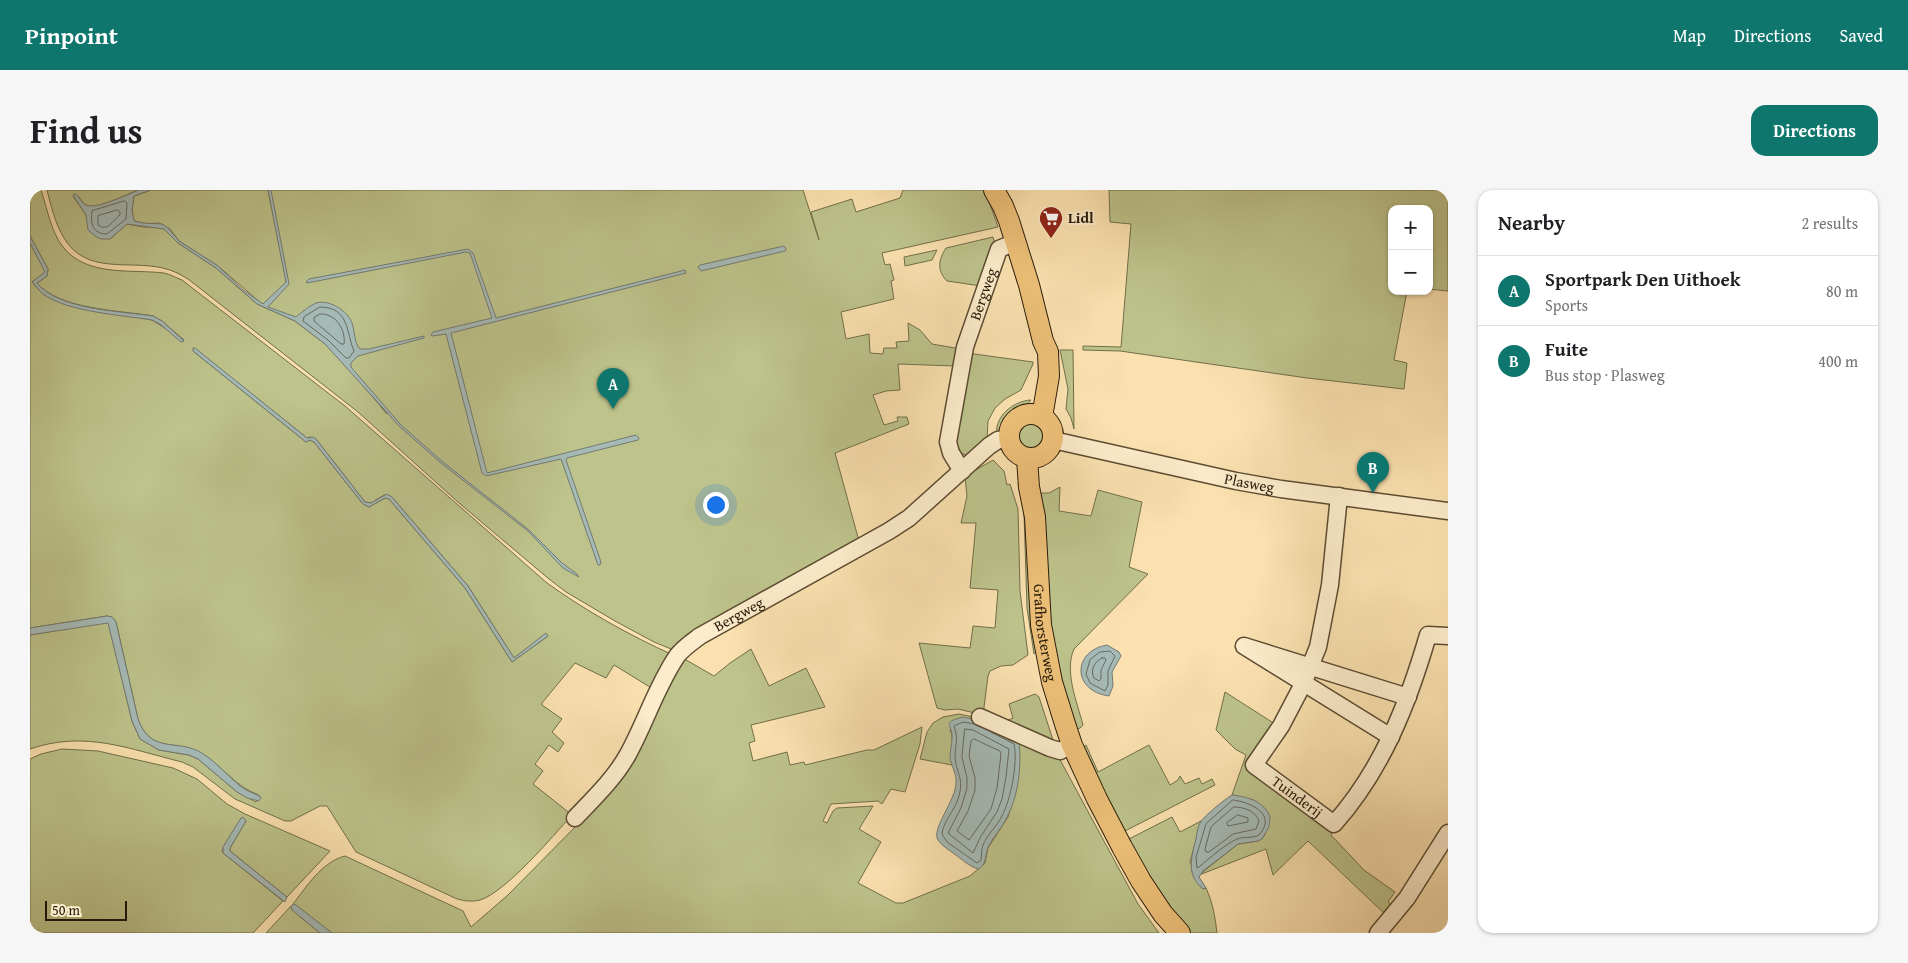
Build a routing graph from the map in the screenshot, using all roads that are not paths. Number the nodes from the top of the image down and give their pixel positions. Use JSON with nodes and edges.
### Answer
{"nodes":[{"id":1,"x":999,"y":195,"type":"edge"},
{"id":2,"x":1016,"y":242,"type":"junction"},
{"id":3,"x":1036,"y":416,"type":"junction"},
{"id":4,"x":1053,"y":440,"type":"junction"},
{"id":5,"x":1022,"y":450,"type":"junction"},
{"id":6,"x":962,"y":471,"type":"junction"},
{"id":7,"x":1339,"y":496,"type":"junction"},
{"id":8,"x":1448,"y":511,"type":"edge"},
{"id":9,"x":1448,"y":636,"type":"edge"},
{"id":10,"x":1310,"y":666,"type":"junction"},
{"id":11,"x":1303,"y":684,"type":"junction"},
{"id":12,"x":1408,"y":697,"type":"junction"},
{"id":13,"x":980,"y":717,"type":"dead end"},
{"id":14,"x":1391,"y":737,"type":"junction"},
{"id":15,"x":1072,"y":745,"type":"junction"},
{"id":16,"x":575,"y":818,"type":"dead end"},
{"id":17,"x":1448,"y":833,"type":"edge"},
{"id":18,"x":1180,"y":933,"type":"edge"},
{"id":19,"x":1378,"y":933,"type":"edge"}],
"edges":[{"from":1,"to":2,"type":"main road"},
{"from":2,"to":3,"type":"main road"},
{"from":2,"to":6,"type":"street","name":"Bergweg"},
{"from":3,"to":4,"type":"main road"},
{"from":3,"to":5,"type":"main road"},
{"from":4,"to":5,"type":"main road"},
{"from":4,"to":7,"type":"street","name":"Plasweg"},
{"from":5,"to":6,"type":"street","name":"Bergweg"},
{"from":5,"to":15,"type":"main road","name":"Grafhorsterweg"},
{"from":6,"to":16,"type":"street","name":"Bergweg"},
{"from":7,"to":8,"type":"street","name":"Plasweg"},
{"from":7,"to":10,"type":"street","name":"Tuinderij"},
{"from":9,"to":12,"type":"street","name":"Tuinderij"},
{"from":10,"to":11,"type":"street","name":"Tuinderij"},
{"from":10,"to":11,"type":"street"},
{"from":10,"to":12,"type":"street"},
{"from":11,"to":14,"type":"street"},
{"from":11,"to":14,"type":"street","name":"Tuinderij"},
{"from":12,"to":14,"type":"street","name":"Tuinderij"},
{"from":13,"to":15,"type":"street"},
{"from":15,"to":18,"type":"main road","name":"Grafhorsterweg"},
{"from":17,"to":19,"type":"street"}]}
